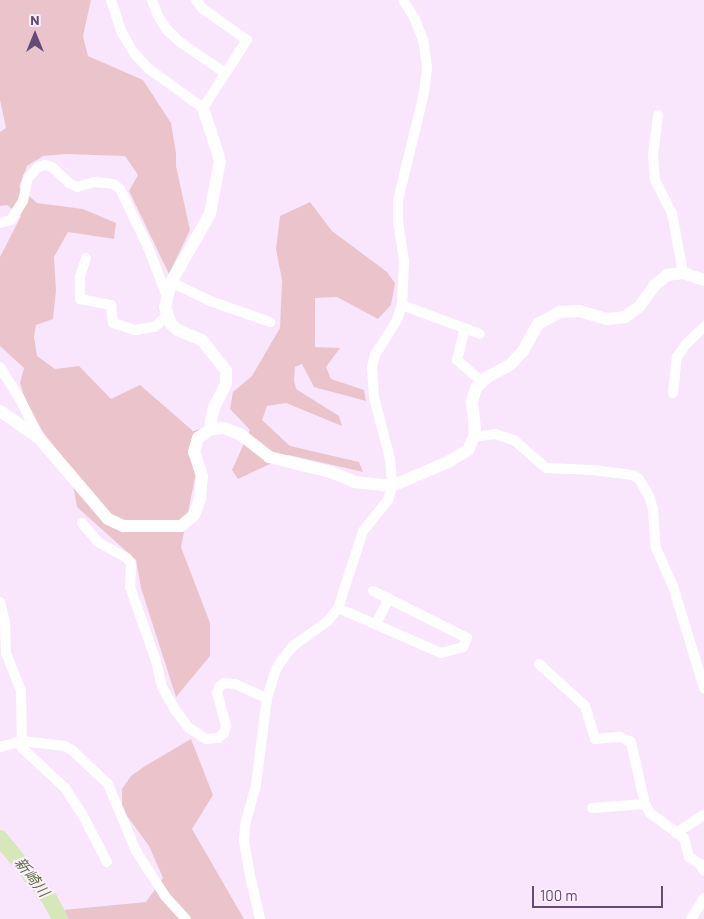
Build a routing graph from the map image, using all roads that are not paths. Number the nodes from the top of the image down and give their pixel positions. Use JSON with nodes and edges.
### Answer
{"nodes":[{"id":1,"x":111,"y":0,"type":"edge"},
{"id":2,"x":152,"y":0,"type":"edge"},
{"id":3,"x":196,"y":0,"type":"edge"},
{"id":4,"x":403,"y":0,"type":"edge"},
{"id":5,"x":224,"y":73,"type":"junction"},
{"id":6,"x":203,"y":108,"type":"junction"},
{"id":7,"x":658,"y":115,"type":"dead end"},
{"id":8,"x":0,"y":223,"type":"edge"},
{"id":9,"x":86,"y":258,"type":"dead end"},
{"id":10,"x":683,"y":273,"type":"junction"},
{"id":11,"x":704,"y":280,"type":"edge"},
{"id":12,"x":171,"y":282,"type":"junction"},
{"id":13,"x":167,"y":297,"type":"junction"},
{"id":14,"x":402,"y":306,"type":"junction"},
{"id":15,"x":166,"y":316,"type":"junction"},
{"id":16,"x":270,"y":322,"type":"dead end"},
{"id":17,"x":704,"y":327,"type":"edge"},
{"id":18,"x":465,"y":328,"type":"junction"},
{"id":19,"x":480,"y":334,"type":"dead end"},
{"id":20,"x":0,"y":367,"type":"edge"},
{"id":21,"x":481,"y":381,"type":"junction"},
{"id":22,"x":673,"y":393,"type":"dead end"},
{"id":23,"x":0,"y":411,"type":"edge"},
{"id":24,"x":211,"y":430,"type":"junction"},
{"id":25,"x":474,"y":437,"type":"junction"},
{"id":26,"x":39,"y":438,"type":"junction"},
{"id":27,"x":392,"y":486,"type":"junction"},
{"id":28,"x":82,"y":523,"type":"dead end"},
{"id":29,"x":373,"y":591,"type":"dead end"},
{"id":30,"x":389,"y":599,"type":"junction"},
{"id":31,"x":0,"y":602,"type":"edge"},
{"id":32,"x":338,"y":608,"type":"junction"},
{"id":33,"x":376,"y":624,"type":"junction"},
{"id":34,"x":539,"y":664,"type":"dead end"},
{"id":35,"x":704,"y":688,"type":"edge"},
{"id":36,"x":267,"y":698,"type":"junction"},
{"id":37,"x":22,"y":741,"type":"junction"},
{"id":38,"x":0,"y":747,"type":"edge"},
{"id":39,"x":645,"y":804,"type":"junction"},
{"id":40,"x":592,"y":808,"type":"dead end"},
{"id":41,"x":704,"y":816,"type":"edge"},
{"id":42,"x":676,"y":833,"type":"junction"},
{"id":43,"x":107,"y":862,"type":"dead end"},
{"id":44,"x":704,"y":871,"type":"edge"},
{"id":45,"x":704,"y":896,"type":"edge"},
{"id":46,"x":186,"y":919,"type":"edge"},
{"id":47,"x":260,"y":919,"type":"edge"},
{"id":48,"x":691,"y":919,"type":"edge"}],
"edges":[{"from":1,"to":6,"type":"street"},
{"from":2,"to":5,"type":"street"},
{"from":3,"to":5,"type":"street"},
{"from":4,"to":14,"type":"street"},
{"from":5,"to":6,"type":"street"},
{"from":6,"to":12,"type":"street"},
{"from":7,"to":10,"type":"street"},
{"from":8,"to":13,"type":"street"},
{"from":9,"to":15,"type":"street"},
{"from":10,"to":11,"type":"street"},
{"from":10,"to":21,"type":"street"},
{"from":12,"to":13,"type":"street"},
{"from":12,"to":16,"type":"street"},
{"from":13,"to":15,"type":"street"},
{"from":14,"to":18,"type":"street"},
{"from":14,"to":27,"type":"street"},
{"from":15,"to":24,"type":"street"},
{"from":17,"to":22,"type":"street"},
{"from":18,"to":19,"type":"street"},
{"from":18,"to":21,"type":"street"},
{"from":20,"to":26,"type":"street"},
{"from":21,"to":25,"type":"street"},
{"from":23,"to":26,"type":"street"},
{"from":24,"to":26,"type":"street"},
{"from":24,"to":27,"type":"street"},
{"from":25,"to":27,"type":"street"},
{"from":25,"to":35,"type":"street"},
{"from":27,"to":32,"type":"street"},
{"from":28,"to":36,"type":"street"},
{"from":29,"to":30,"type":"street"},
{"from":30,"to":33,"type":"street"},
{"from":30,"to":33,"type":"street"},
{"from":31,"to":37,"type":"street"},
{"from":32,"to":33,"type":"street"},
{"from":32,"to":36,"type":"street"},
{"from":34,"to":39,"type":"street"},
{"from":36,"to":47,"type":"street"},
{"from":37,"to":38,"type":"street"},
{"from":37,"to":43,"type":"street"},
{"from":37,"to":46,"type":"street"},
{"from":39,"to":40,"type":"street"},
{"from":39,"to":42,"type":"street"},
{"from":41,"to":42,"type":"street"},
{"from":42,"to":44,"type":"street"},
{"from":45,"to":48,"type":"street"}]}
